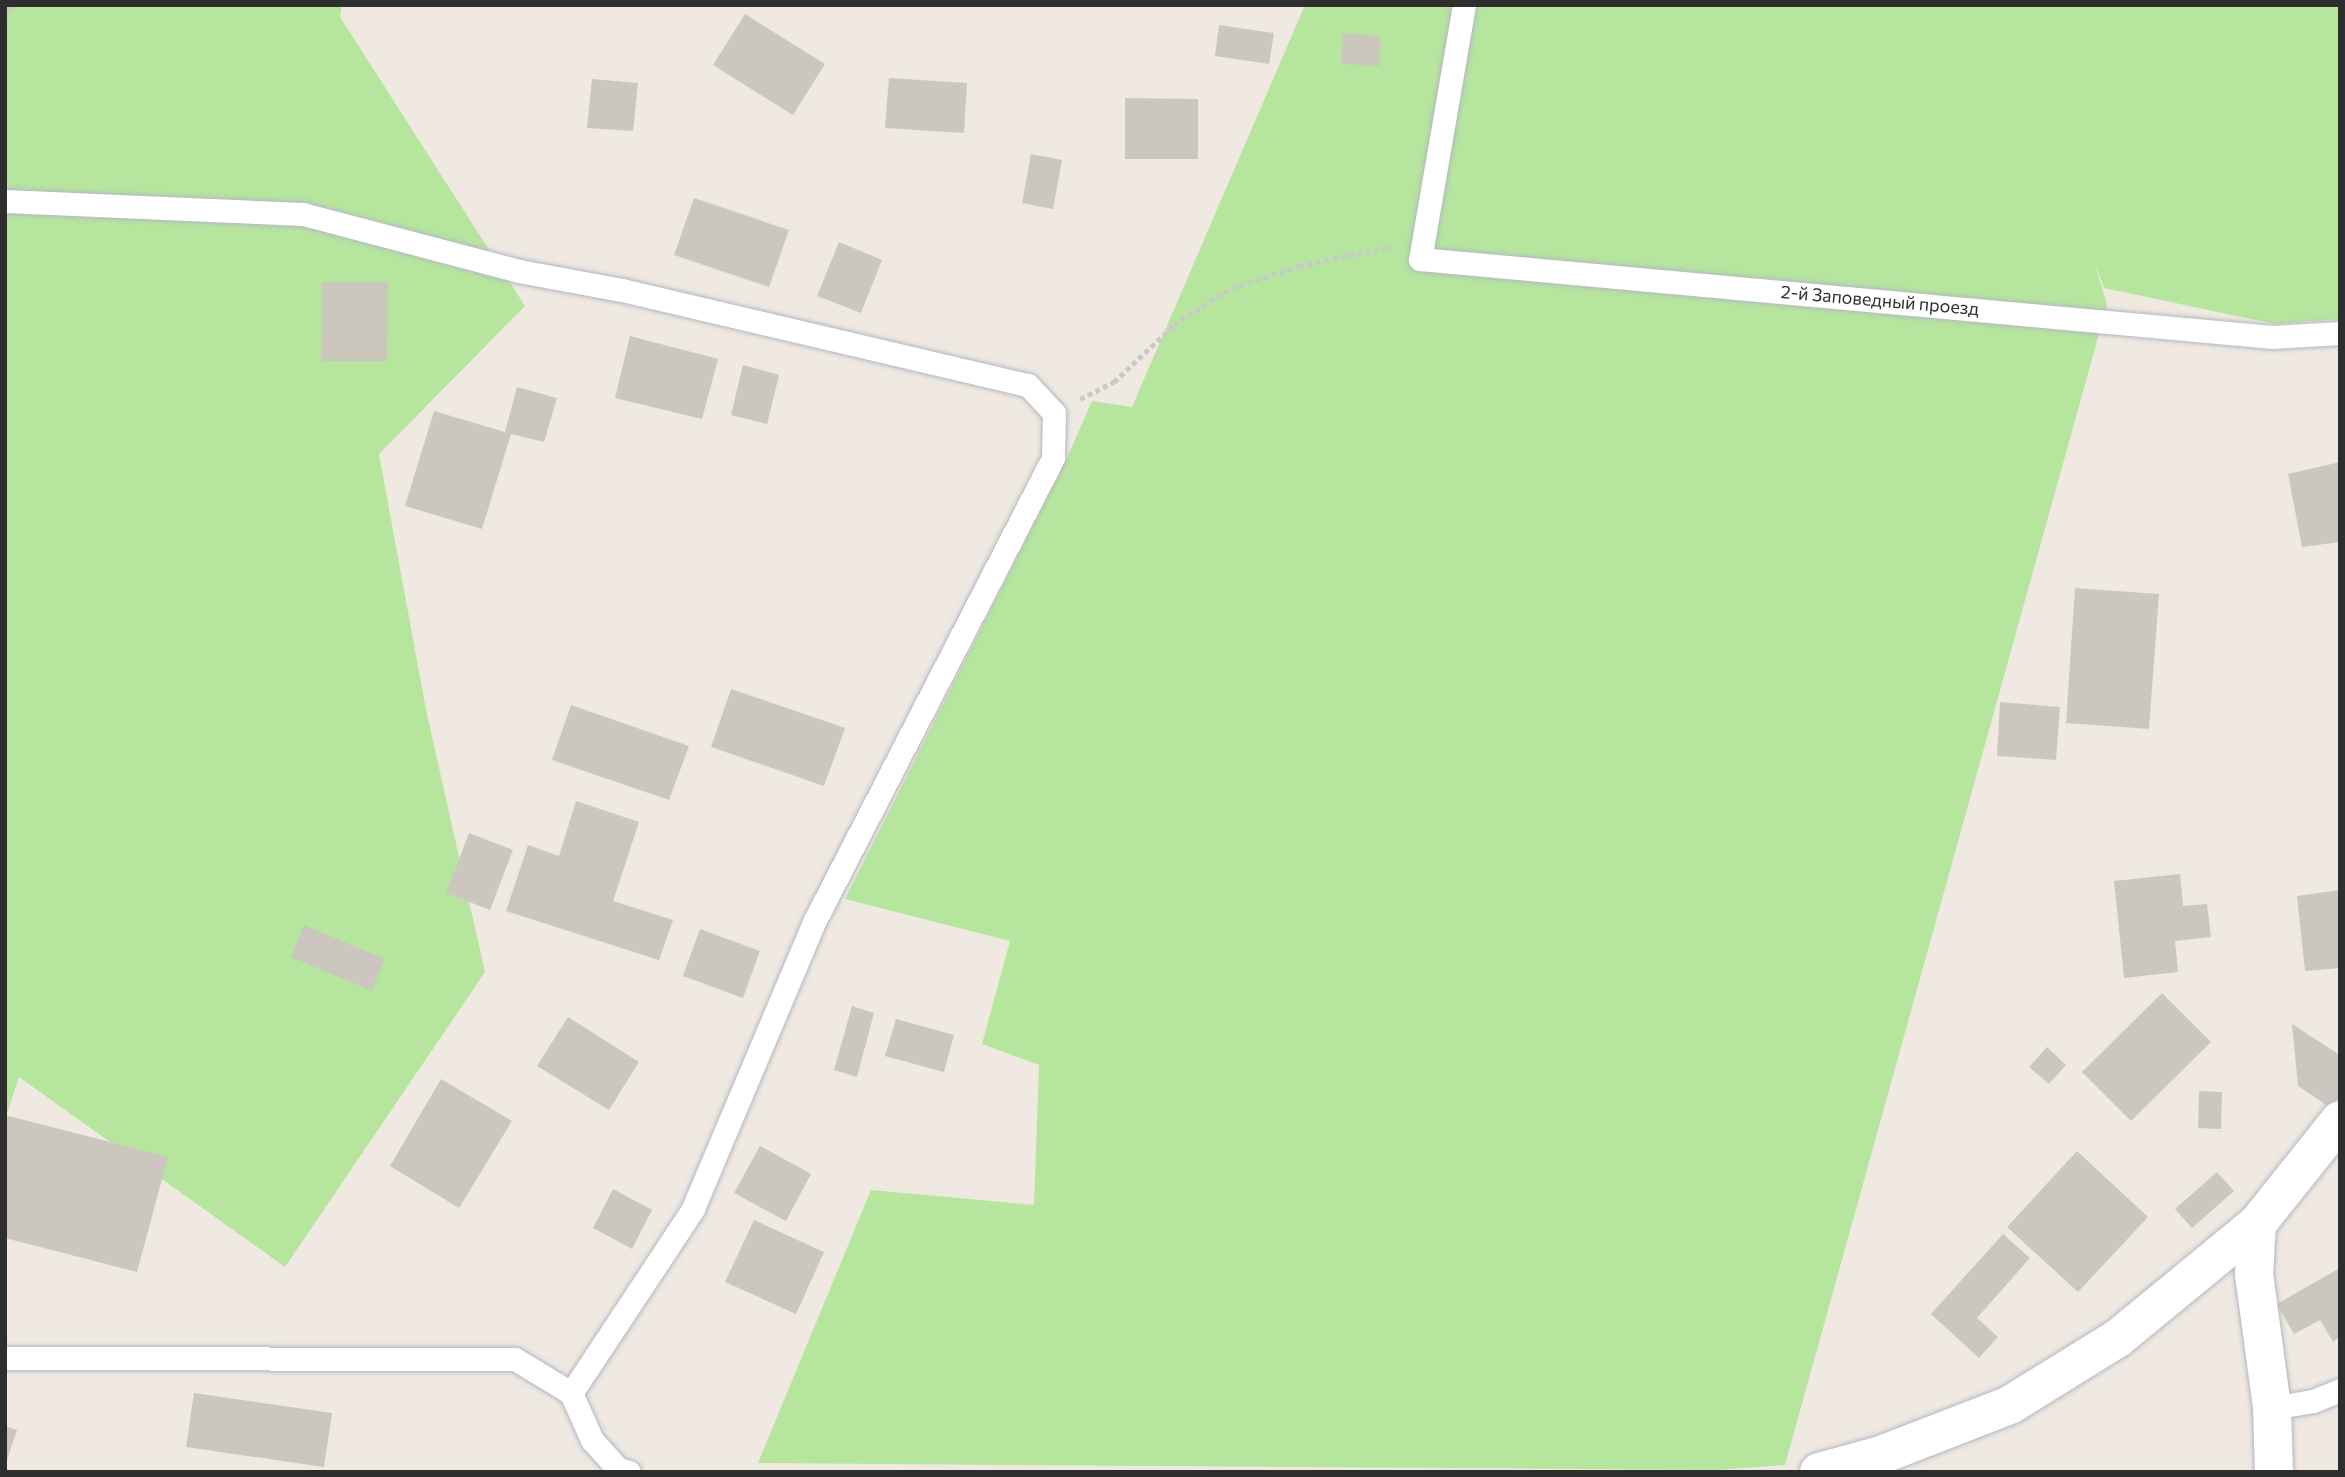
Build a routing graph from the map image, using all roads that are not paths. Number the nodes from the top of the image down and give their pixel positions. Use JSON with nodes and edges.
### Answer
{"nodes":[{"id":1,"x":1464,"y":5,"type":"edge"},
{"id":2,"x":5,"y":201,"type":"edge"},
{"id":3,"x":2340,"y":333,"type":"edge"},
{"id":4,"x":2340,"y":1120,"type":"edge"},
{"id":5,"x":2257,"y":1224,"type":"junction"},
{"id":6,"x":5,"y":1358,"type":"edge"},
{"id":7,"x":2340,"y":1390,"type":"edge"},
{"id":8,"x":571,"y":1393,"type":"junction"},
{"id":9,"x":2272,"y":1408,"type":"junction"},
{"id":10,"x":629,"y":1472,"type":"edge"},
{"id":11,"x":1819,"y":1472,"type":"edge"},
{"id":12,"x":2274,"y":1472,"type":"edge"}],
"edges":[{"from":1,"to":3,"type":"lane","name":"2-й Заповедный проезд"},
{"from":2,"to":8,"type":"lane"},
{"from":4,"to":5,"type":"street"},
{"from":5,"to":9,"type":"street"},
{"from":5,"to":11,"type":"street"},
{"from":6,"to":8,"type":"lane"},
{"from":7,"to":9,"type":"lane"},
{"from":8,"to":10,"type":"lane"},
{"from":9,"to":12,"type":"street"}]}
